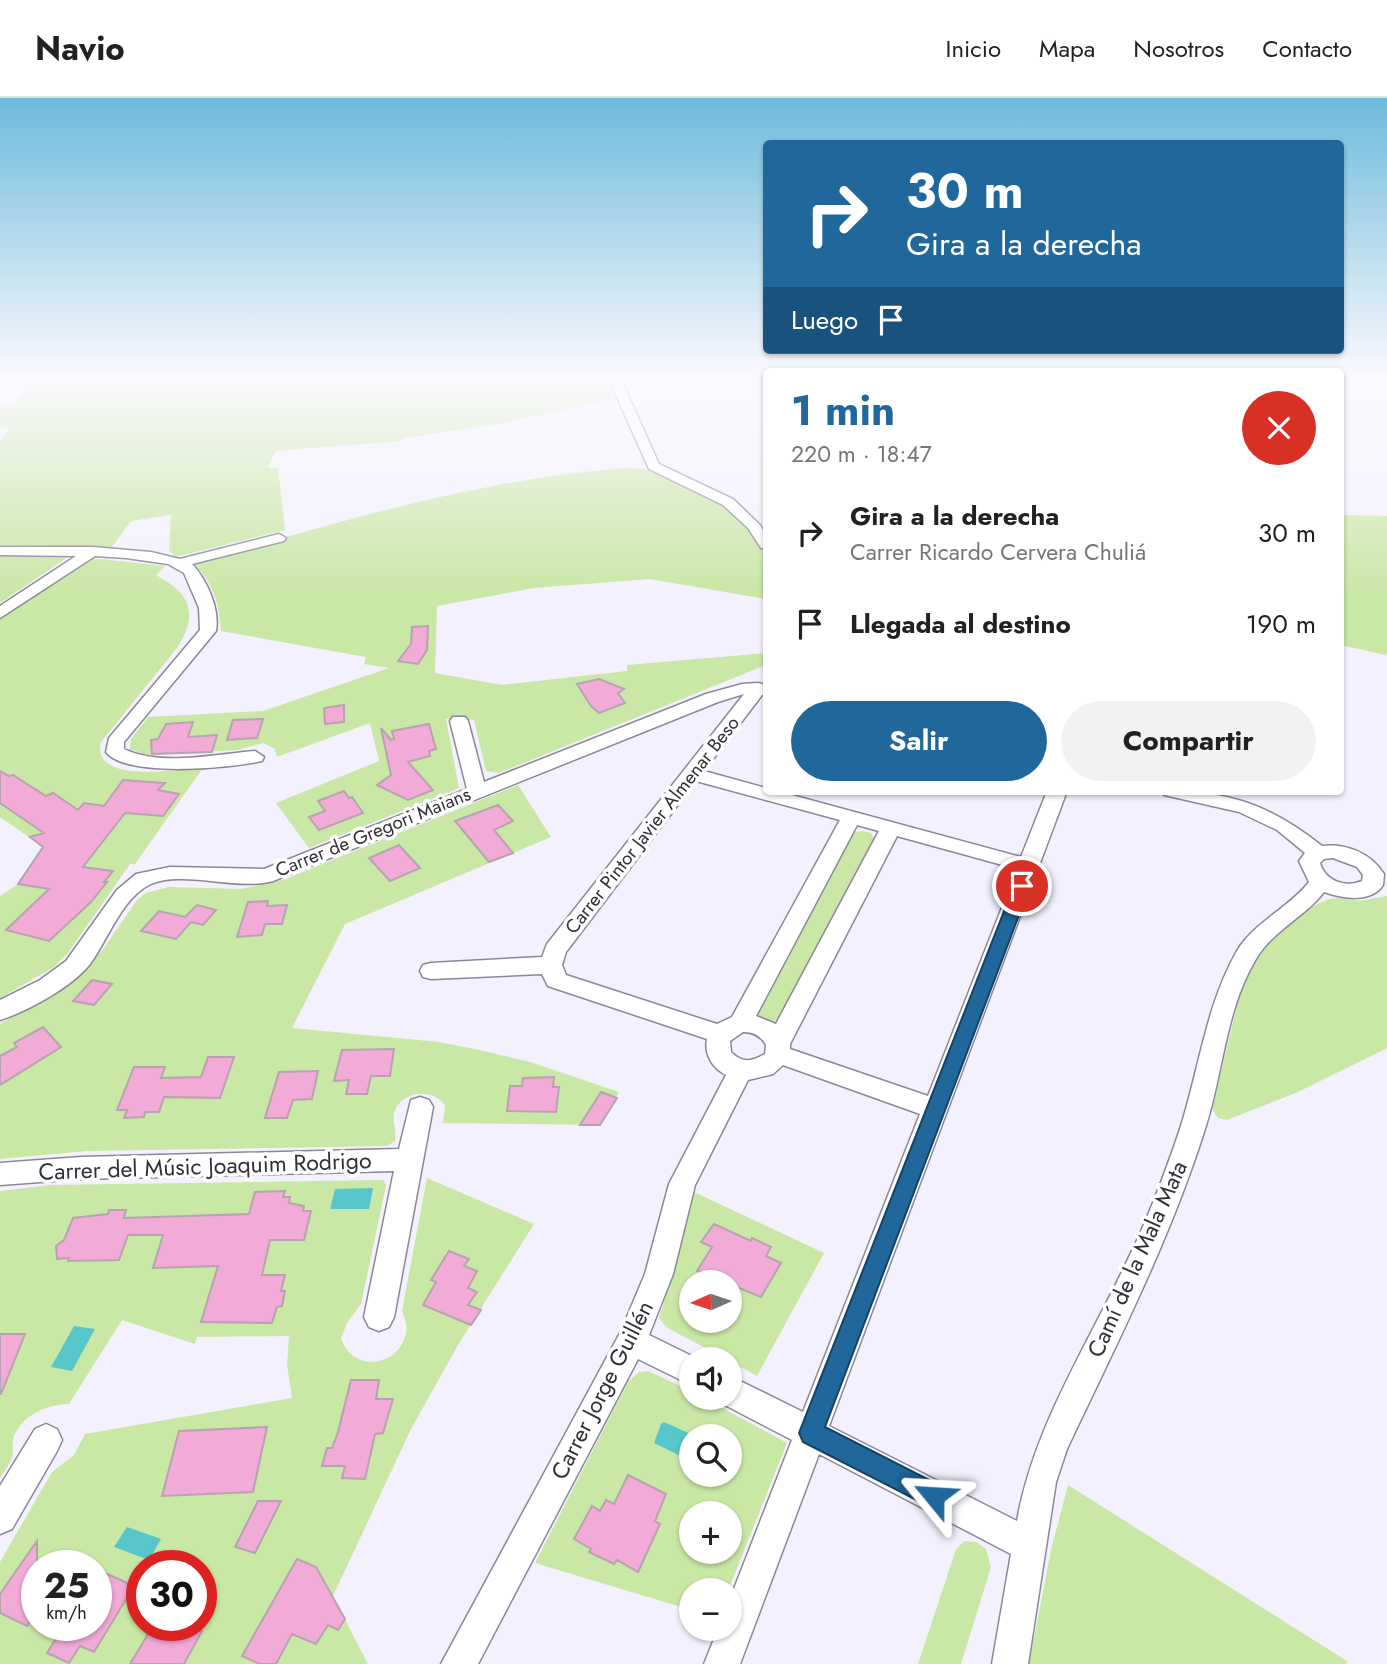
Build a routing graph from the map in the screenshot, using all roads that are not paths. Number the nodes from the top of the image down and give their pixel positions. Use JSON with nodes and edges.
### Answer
{"nodes":[{"id":1,"x":646,"y":448,"type":"edge"},
{"id":2,"x":279,"y":538,"type":"dead end"},
{"id":3,"x":763,"y":540,"type":"edge"},
{"id":4,"x":0,"y":551,"type":"edge"},
{"id":5,"x":93,"y":551,"type":"junction"},
{"id":6,"x":180,"y":564,"type":"junction"},
{"id":7,"x":0,"y":613,"type":"edge"},
{"id":8,"x":755,"y":689,"type":"edge"},
{"id":9,"x":460,"y":722,"type":"dead end"},
{"id":10,"x":255,"y":757,"type":"dead end"},
{"id":11,"x":693,"y":774,"type":"junction"},
{"id":12,"x":477,"y":791,"type":"junction"},
{"id":13,"x":763,"y":792,"type":"edge"},
{"id":14,"x":772,"y":795,"type":"edge"},
{"id":15,"x":1056,"y":795,"type":"edge"},
{"id":16,"x":1190,"y":795,"type":"edge"},
{"id":17,"x":852,"y":816,"type":"junction"},
{"id":18,"x":891,"y":828,"type":"junction"},
{"id":19,"x":1318,"y":853,"type":"junction"},
{"id":20,"x":1029,"y":866,"type":"junction"},
{"id":21,"x":1320,"y":882,"type":"junction"},
{"id":22,"x":1381,"y":883,"type":"edge"},
{"id":23,"x":551,"y":965,"type":"junction"},
{"id":24,"x":431,"y":971,"type":"dead end"},
{"id":25,"x":0,"y":1011,"type":"edge"},
{"id":26,"x":731,"y":1029,"type":"junction"},
{"id":27,"x":778,"y":1048,"type":"junction"},
{"id":28,"x":741,"y":1070,"type":"junction"},
{"id":29,"x":420,"y":1107,"type":"dead end"},
{"id":30,"x":936,"y":1110,"type":"junction"},
{"id":31,"x":411,"y":1160,"type":"junction"},
{"id":32,"x":0,"y":1174,"type":"edge"},
{"id":33,"x":379,"y":1317,"type":"dead end"},
{"id":34,"x":632,"y":1341,"type":"junction"},
{"id":35,"x":679,"y":1365,"type":"edge"},
{"id":36,"x":742,"y":1397,"type":"edge"},
{"id":37,"x":811,"y":1433,"type":"junction"},
{"id":38,"x":46,"y":1440,"type":"dead end"},
{"id":39,"x":0,"y":1517,"type":"edge"},
{"id":40,"x":1028,"y":1545,"type":"junction"},
{"id":41,"x":459,"y":1664,"type":"edge"},
{"id":42,"x":722,"y":1664,"type":"edge"},
{"id":43,"x":1010,"y":1664,"type":"edge"}],
"edges":[{"from":1,"to":3,"type":"street"},
{"from":2,"to":6,"type":"street"},
{"from":4,"to":5,"type":"street"},
{"from":5,"to":6,"type":"street"},
{"from":5,"to":7,"type":"street"},
{"from":6,"to":10,"type":"street"},
{"from":8,"to":11,"type":"street","name":"Carrer Pintor Javier Almenar Beso"},
{"from":8,"to":12,"type":"street","name":"Carrer de Gregori Maians"},
{"from":9,"to":12,"type":"street"},
{"from":11,"to":13,"type":"street"},
{"from":11,"to":23,"type":"street","name":"Carrer Pintor Javier Almenar Beso"},
{"from":12,"to":25,"type":"street","name":"Carrer de Gregori Maians"},
{"from":14,"to":17,"type":"street"},
{"from":15,"to":20,"type":"street"},
{"from":16,"to":19,"type":"street"},
{"from":17,"to":18,"type":"street"},
{"from":17,"to":26,"type":"street"},
{"from":18,"to":20,"type":"street"},
{"from":18,"to":27,"type":"street"},
{"from":19,"to":21,"type":"street"},
{"from":19,"to":22,"type":"street"},
{"from":20,"to":30,"type":"street"},
{"from":21,"to":22,"type":"street"},
{"from":21,"to":40,"type":"street","name":"Camí de la Mala Mata"},
{"from":23,"to":24,"type":"street"},
{"from":23,"to":26,"type":"street"},
{"from":26,"to":27,"type":"street"},
{"from":26,"to":28,"type":"street"},
{"from":27,"to":28,"type":"street"},
{"from":27,"to":30,"type":"street"},
{"from":28,"to":34,"type":"street","name":"Carrer Jorge Guillén"},
{"from":29,"to":31,"type":"street"},
{"from":30,"to":37,"type":"street"},
{"from":31,"to":32,"type":"street","name":"Carrer del Músic Joaquim Rodrigo"},
{"from":31,"to":33,"type":"street"},
{"from":34,"to":35,"type":"street"},
{"from":34,"to":41,"type":"street","name":"Carrer Jorge Guillén"},
{"from":36,"to":37,"type":"street"},
{"from":37,"to":40,"type":"street"},
{"from":37,"to":42,"type":"street"},
{"from":38,"to":39,"type":"street"},
{"from":40,"to":43,"type":"street","name":"Camí de la Mala Mata"}]}
